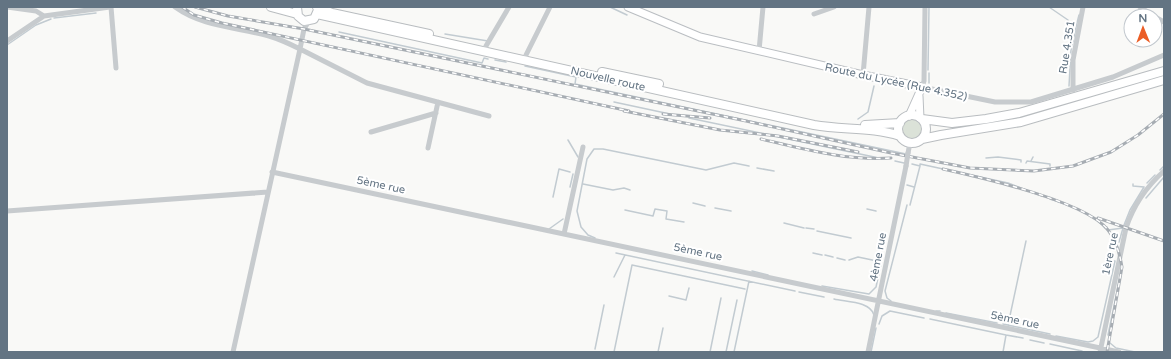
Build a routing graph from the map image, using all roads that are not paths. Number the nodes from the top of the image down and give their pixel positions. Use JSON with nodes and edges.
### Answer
{"nodes":[{"id":1,"x":7,"y":7,"type":"edge"},
{"id":2,"x":110,"y":7,"type":"edge"},
{"id":3,"x":175,"y":7,"type":"edge"},
{"id":4,"x":271,"y":7,"type":"edge"},
{"id":5,"x":509,"y":7,"type":"edge"},
{"id":6,"x":550,"y":7,"type":"edge"},
{"id":7,"x":629,"y":7,"type":"edge"},
{"id":8,"x":763,"y":7,"type":"edge"},
{"id":9,"x":834,"y":7,"type":"edge"},
{"id":10,"x":869,"y":7,"type":"edge"},
{"id":11,"x":925,"y":7,"type":"edge"},
{"id":12,"x":1083,"y":7,"type":"edge"},
{"id":13,"x":317,"y":9,"type":"edge"},
{"id":14,"x":298,"y":13,"type":"edge"},
{"id":15,"x":814,"y":14,"type":"dead end"},
{"id":16,"x":44,"y":16,"type":"junction"},
{"id":17,"x":309,"y":21,"type":"junction"},
{"id":18,"x":304,"y":29,"type":"junction"},
{"id":19,"x":7,"y":41,"type":"edge"},
{"id":20,"x":486,"y":46,"type":"junction"},
{"id":21,"x":300,"y":49,"type":"junction"},
{"id":22,"x":759,"y":52,"type":"junction"},
{"id":23,"x":526,"y":55,"type":"junction"},
{"id":24,"x":1164,"y":55,"type":"edge"},
{"id":25,"x":544,"y":62,"type":"junction"},
{"id":26,"x":116,"y":68,"type":"dead end"},
{"id":27,"x":1164,"y":71,"type":"edge"},
{"id":28,"x":863,"y":75,"type":"junction"},
{"id":29,"x":1164,"y":80,"type":"edge"},
{"id":30,"x":922,"y":87,"type":"junction"},
{"id":31,"x":1073,"y":90,"type":"junction"},
{"id":32,"x":919,"y":96,"type":"junction"},
{"id":33,"x":438,"y":102,"type":"junction"},
{"id":34,"x":436,"y":113,"type":"junction"},
{"id":35,"x":489,"y":116,"type":"dead end"},
{"id":36,"x":908,"y":116,"type":"junction"},
{"id":37,"x":921,"y":118,"type":"junction"},
{"id":38,"x":900,"y":123,"type":"junction"},
{"id":39,"x":371,"y":132,"type":"dead end"},
{"id":40,"x":900,"y":136,"type":"junction"},
{"id":41,"x":922,"y":139,"type":"junction"},
{"id":42,"x":910,"y":143,"type":"junction"},
{"id":43,"x":583,"y":147,"type":"dead end"},
{"id":44,"x":428,"y":148,"type":"dead end"},
{"id":45,"x":1164,"y":170,"type":"edge"},
{"id":46,"x":272,"y":172,"type":"junction"},
{"id":47,"x":268,"y":192,"type":"junction"},
{"id":48,"x":7,"y":211,"type":"edge"},
{"id":49,"x":564,"y":234,"type":"junction"},
{"id":50,"x":879,"y":301,"type":"junction"},
{"id":51,"x":1100,"y":350,"type":"edge"},
{"id":52,"x":233,"y":352,"type":"edge"},
{"id":53,"x":868,"y":352,"type":"edge"},
{"id":54,"x":1119,"y":352,"type":"edge"}],
"edges":[{"from":1,"to":16,"type":"street"},
{"from":2,"to":16,"type":"street"},
{"from":2,"to":26,"type":"street"},
{"from":3,"to":21,"type":"street"},
{"from":4,"to":14,"type":"highway"},
{"from":5,"to":20,"type":"street"},
{"from":6,"to":23,"type":"street"},
{"from":7,"to":22,"type":"main road","name":"Route du Lycée (Rue 4.352)"},
{"from":8,"to":22,"type":"street"},
{"from":9,"to":15,"type":"street"},
{"from":10,"to":28,"type":"street"},
{"from":11,"to":30,"type":"street"},
{"from":12,"to":31,"type":"street","name":"Rue 4.351"},
{"from":13,"to":17,"type":"highway"},
{"from":13,"to":20,"type":"highway","name":"Nouvelle route"},
{"from":13,"to":25,"type":"highway","name":"Nouvelle route"},
{"from":14,"to":17,"type":"highway"},
{"from":14,"to":18,"type":"street"},
{"from":16,"to":19,"type":"street"},
{"from":17,"to":18,"type":"street"},
{"from":18,"to":21,"type":"street"},
{"from":20,"to":23,"type":"highway","name":"Nouvelle route"},
{"from":21,"to":33,"type":"street"},
{"from":21,"to":46,"type":"street"},
{"from":22,"to":28,"type":"main road","name":"Route du Lycée (Rue 4.352)"},
{"from":23,"to":25,"type":"highway","name":"Nouvelle route"},
{"from":24,"to":31,"type":"street","name":"Route du Lycée (Rue 4.352)"},
{"from":25,"to":38,"type":"highway","name":"Nouvelle route"},
{"from":25,"to":40,"type":"highway","name":"Nouvelle route"},
{"from":27,"to":37,"type":"highway"},
{"from":28,"to":30,"type":"main road","name":"Route du Lycée (Rue 4.352)"},
{"from":29,"to":41,"type":"highway"},
{"from":30,"to":31,"type":"street","name":"Route du Lycée (Rue 4.352)"},
{"from":30,"to":32,"type":"main road"},
{"from":32,"to":36,"type":"main road"},
{"from":32,"to":37,"type":"main road"},
{"from":33,"to":34,"type":"street"},
{"from":33,"to":35,"type":"street"},
{"from":34,"to":39,"type":"street"},
{"from":34,"to":44,"type":"street"},
{"from":36,"to":37,"type":"highway"},
{"from":36,"to":38,"type":"highway"},
{"from":37,"to":41,"type":"highway"},
{"from":38,"to":40,"type":"highway"},
{"from":40,"to":42,"type":"highway"},
{"from":41,"to":42,"type":"highway"},
{"from":42,"to":50,"type":"street","name":"4ème rue","bridge":true},
{"from":43,"to":49,"type":"street"},
{"from":45,"to":51,"type":"street","name":"1ère rue"},
{"from":46,"to":47,"type":"street"},
{"from":46,"to":49,"type":"street","name":"5ème rue"},
{"from":47,"to":48,"type":"street"},
{"from":47,"to":52,"type":"street"},
{"from":49,"to":50,"type":"street","name":"5ème rue"},
{"from":50,"to":51,"type":"street","name":"5ème rue"},
{"from":50,"to":53,"type":"street","name":"4ème rue"},
{"from":51,"to":54,"type":"street","name":"5ème rue"}]}
